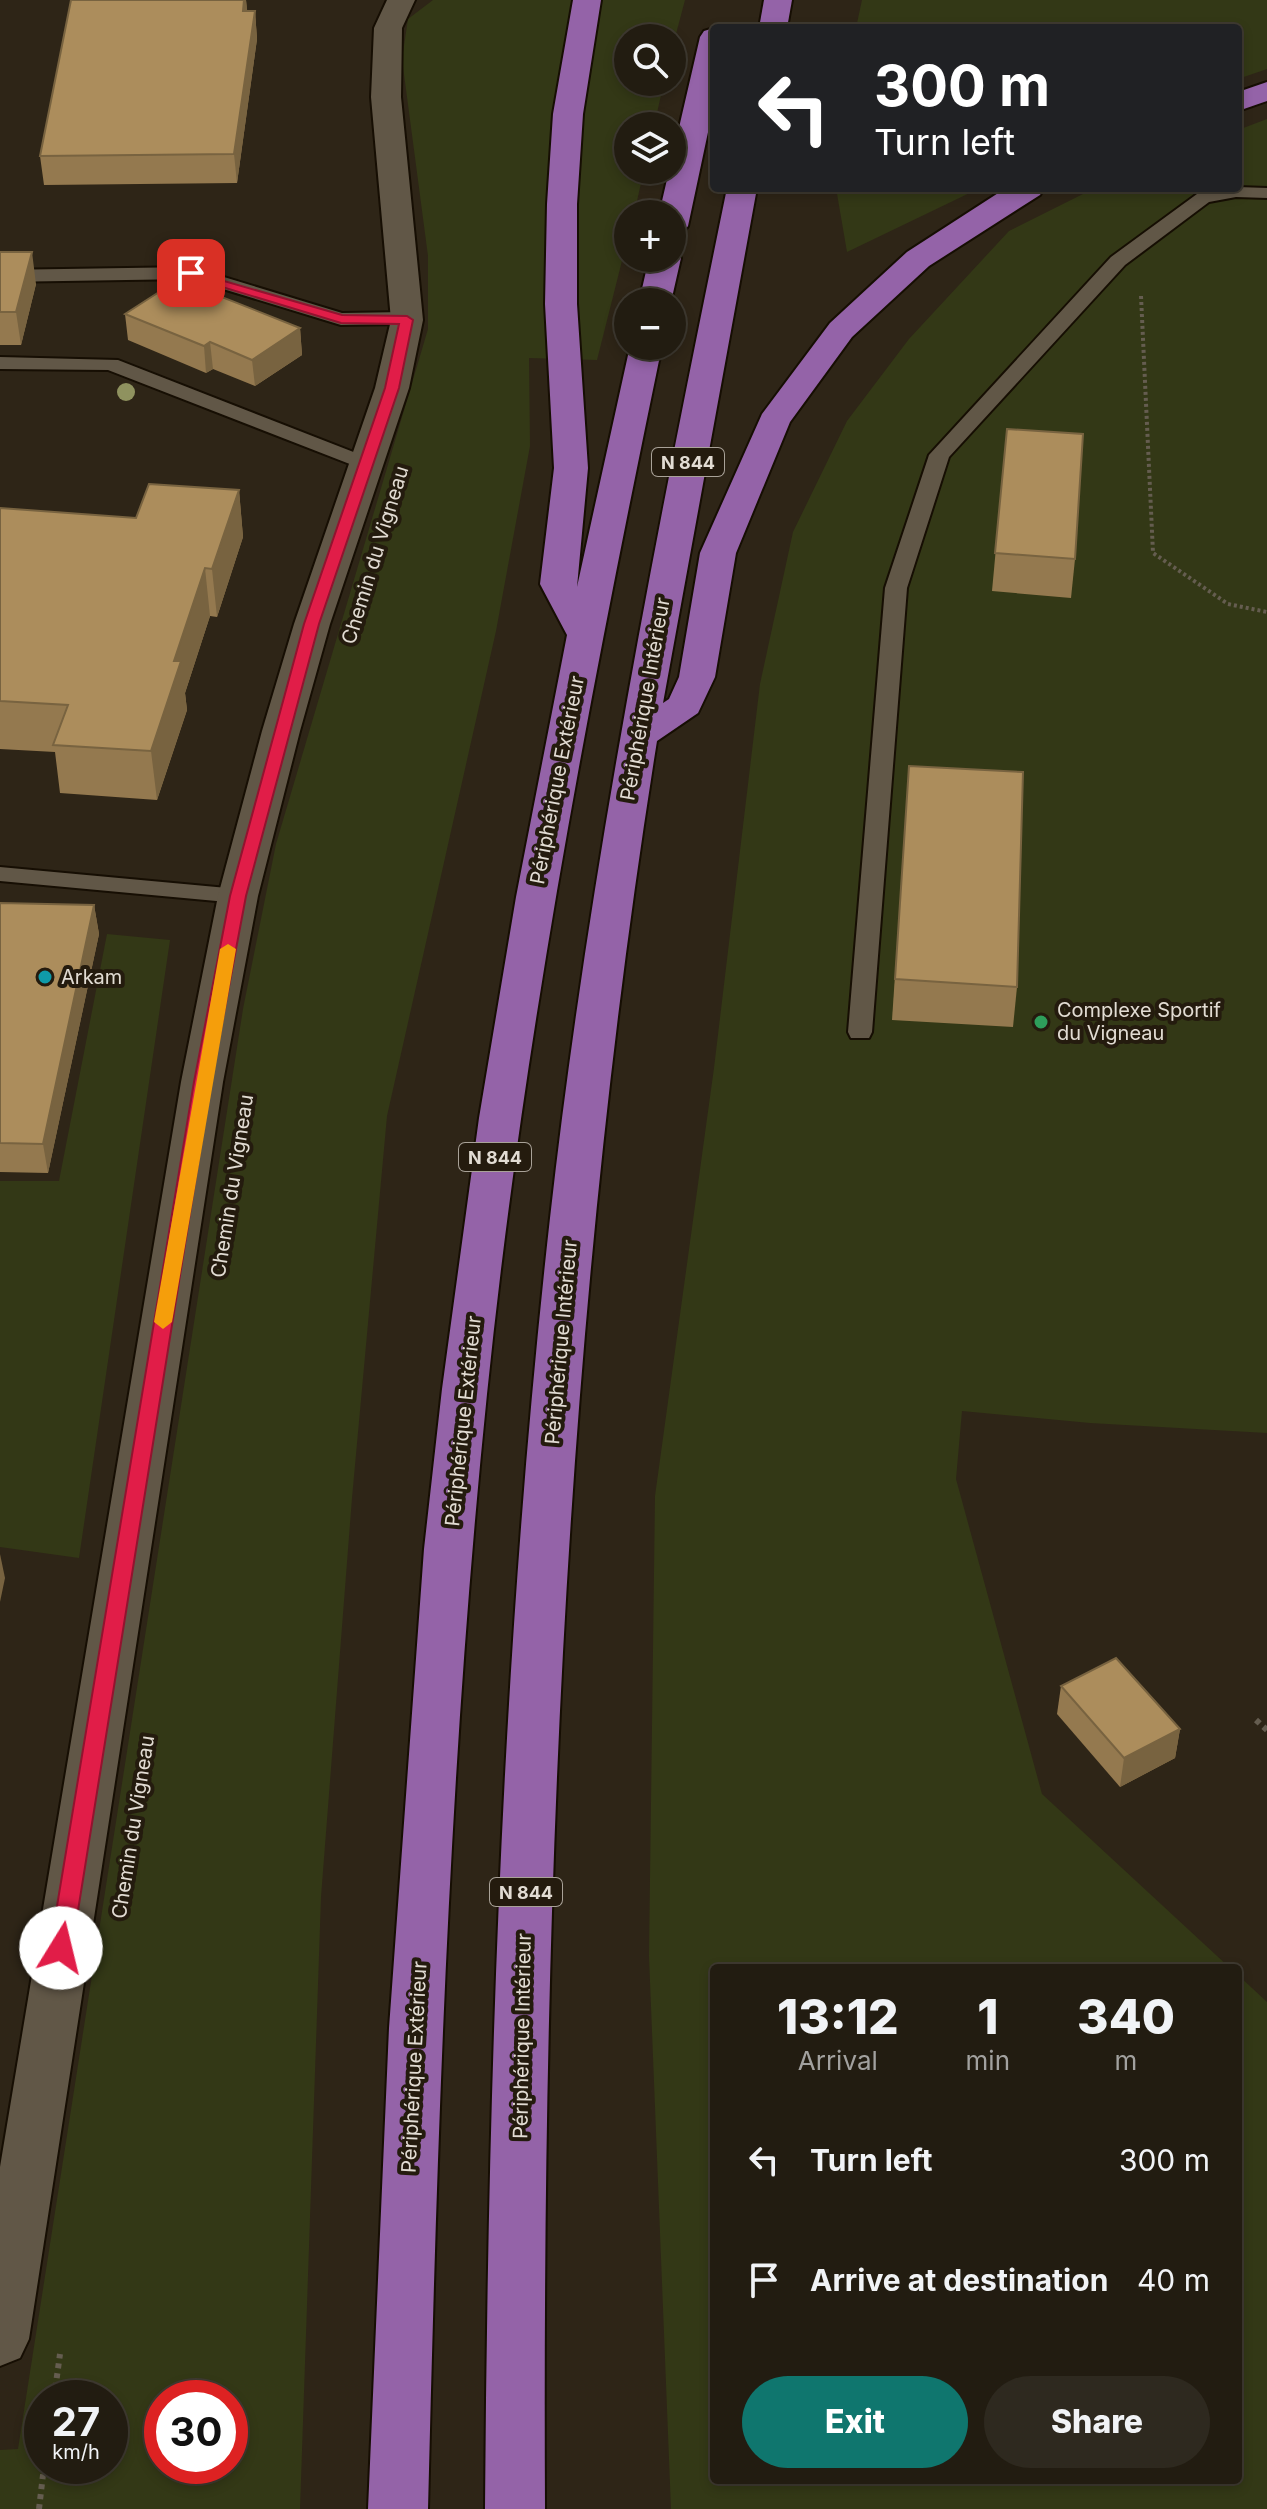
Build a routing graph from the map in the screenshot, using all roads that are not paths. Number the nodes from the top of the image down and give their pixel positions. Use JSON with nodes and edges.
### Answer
{"nodes":[{"id":1,"x":401,"y":0,"type":"edge"},
{"id":2,"x":587,"y":0,"type":"edge"},
{"id":3,"x":778,"y":0,"type":"edge"},
{"id":4,"x":774,"y":24,"type":"edge"},
{"id":5,"x":710,"y":53,"type":"edge"},
{"id":6,"x":1267,"y":91,"type":"edge"},
{"id":7,"x":1242,"y":100,"type":"edge"},
{"id":8,"x":741,"y":192,"type":"edge"},
{"id":9,"x":1021,"y":192,"type":"edge"},
{"id":10,"x":1267,"y":193,"type":"edge"},
{"id":11,"x":678,"y":200,"type":"edge"},
{"id":12,"x":0,"y":276,"type":"edge"},
{"id":13,"x":406,"y":318,"type":"junction"},
{"id":14,"x":643,"y":360,"type":"edge"},
{"id":15,"x":0,"y":363,"type":"edge"},
{"id":16,"x":367,"y":464,"type":"junction"},
{"id":17,"x":584,"y":633,"type":"junction"},
{"id":18,"x":638,"y":737,"type":"junction"},
{"id":19,"x":0,"y":874,"type":"edge"},
{"id":20,"x":238,"y":896,"type":"junction"},
{"id":21,"x":860,"y":1032,"type":"dead end"},
{"id":22,"x":0,"y":2339,"type":"edge"},
{"id":23,"x":398,"y":2509,"type":"edge"},
{"id":24,"x":515,"y":2509,"type":"edge"}],
"edges":[{"from":1,"to":13,"type":"street","name":"Chemin du Vigneau"},
{"from":2,"to":17,"type":"highway"},
{"from":3,"to":4,"type":"highway"},
{"from":5,"to":11,"type":"highway"},
{"from":6,"to":7,"type":"highway"},
{"from":8,"to":18,"type":"highway","name":"Périphérique Intérieur","number":"N 844"},
{"from":9,"to":18,"type":"highway"},
{"from":10,"to":21,"type":"lane"},
{"from":12,"to":13,"type":"lane"},
{"from":13,"to":16,"type":"street","name":"Chemin du Vigneau"},
{"from":14,"to":17,"type":"highway","name":"Périphérique Extérieur","number":"N 844"},
{"from":15,"to":16,"type":"lane"},
{"from":16,"to":20,"type":"street","name":"Chemin du Vigneau"},
{"from":17,"to":23,"type":"highway","name":"Périphérique Extérieur","number":"N 844"},
{"from":18,"to":24,"type":"highway","name":"Périphérique Intérieur","number":"N 844"},
{"from":19,"to":20,"type":"lane"},
{"from":20,"to":22,"type":"street","name":"Chemin du Vigneau"}]}
